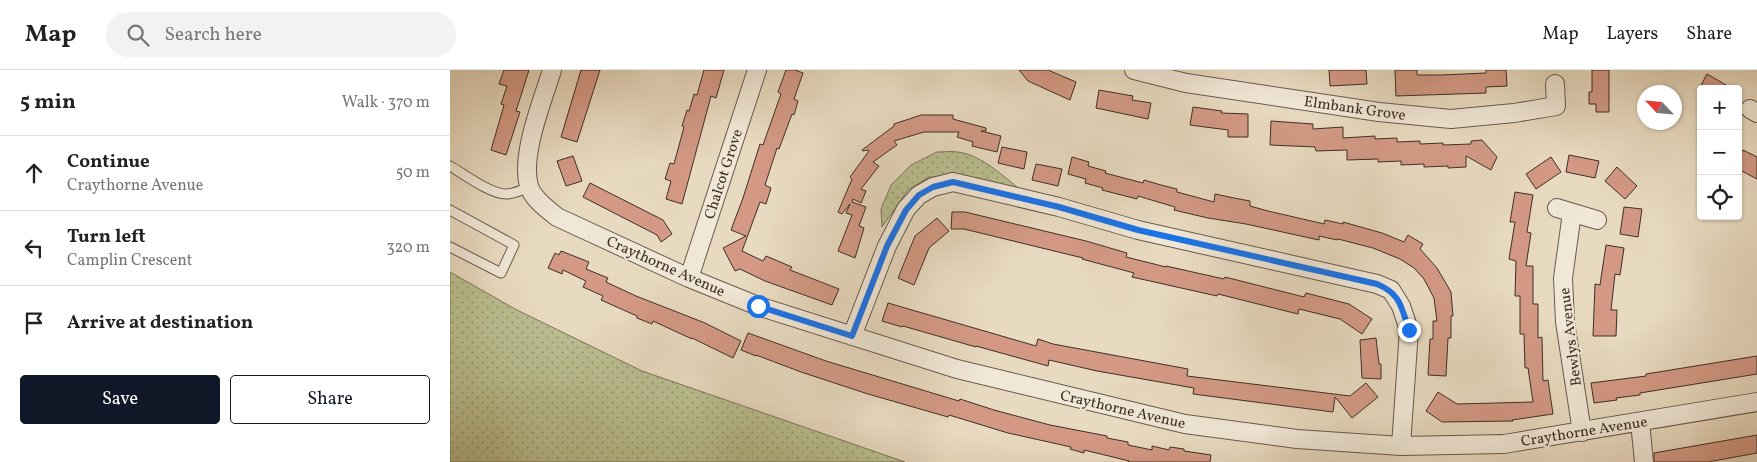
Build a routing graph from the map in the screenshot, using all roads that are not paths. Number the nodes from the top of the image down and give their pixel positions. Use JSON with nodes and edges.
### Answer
{"nodes":[{"id":1,"x":552,"y":70,"type":"edge"},
{"id":2,"x":757,"y":70,"type":"edge"},
{"id":3,"x":1134,"y":70,"type":"edge"},
{"id":4,"x":1556,"y":84,"type":"dead end"},
{"id":5,"x":450,"y":166,"type":"edge"},
{"id":6,"x":529,"y":188,"type":"junction"},
{"id":7,"x":450,"y":210,"type":"edge"},
{"id":8,"x":1597,"y":220,"type":"dead end"},
{"id":9,"x":450,"y":247,"type":"edge"},
{"id":10,"x":689,"y":278,"type":"junction"},
{"id":11,"x":852,"y":336,"type":"junction"},
{"id":12,"x":1757,"y":402,"type":"edge"},
{"id":13,"x":1640,"y":422,"type":"junction"},
{"id":14,"x":1582,"y":432,"type":"junction"},
{"id":15,"x":1401,"y":446,"type":"junction"},
{"id":16,"x":1644,"y":462,"type":"edge"}],
"edges":[{"from":1,"to":6,"type":"street"},
{"from":2,"to":10,"type":"street","name":"Chalcot Grove"},
{"from":3,"to":4,"type":"street","name":"Elmbank Grove"},
{"from":5,"to":6,"type":"lane"},
{"from":6,"to":10,"type":"street","name":"Craythorne Avenue"},
{"from":7,"to":9,"type":"lane"},
{"from":8,"to":14,"type":"street","name":"Bewlys Avenue"},
{"from":10,"to":11,"type":"street","name":"Craythorne Avenue"},
{"from":11,"to":15,"type":"street","name":"Craythorne Avenue"},
{"from":11,"to":15,"type":"street"},
{"from":12,"to":13,"type":"street","name":"Craythorne Avenue"},
{"from":13,"to":14,"type":"street","name":"Craythorne Avenue"},
{"from":13,"to":16,"type":"street"},
{"from":14,"to":15,"type":"street","name":"Craythorne Avenue"}]}
